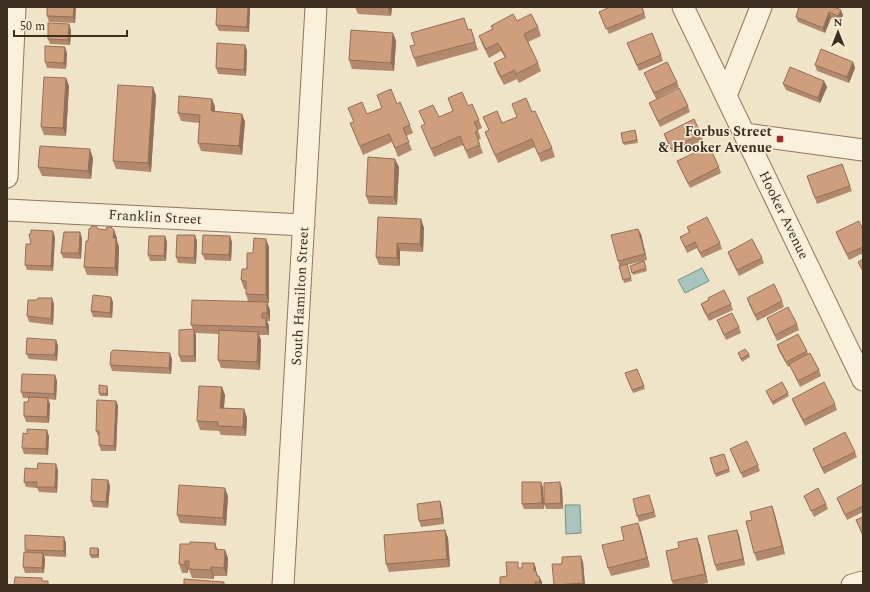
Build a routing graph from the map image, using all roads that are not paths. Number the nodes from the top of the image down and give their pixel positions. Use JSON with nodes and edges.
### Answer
{"nodes":[{"id":1,"x":15,"y":7,"type":"edge"},
{"id":2,"x":316,"y":7,"type":"edge"},
{"id":3,"x":683,"y":7,"type":"edge"},
{"id":4,"x":761,"y":7,"type":"edge"},
{"id":5,"x":726,"y":96,"type":"junction"},
{"id":6,"x":745,"y":134,"type":"junction"},
{"id":7,"x":863,"y":150,"type":"edge"},
{"id":8,"x":7,"y":177,"type":"edge"},
{"id":9,"x":7,"y":210,"type":"edge"},
{"id":10,"x":304,"y":225,"type":"junction"},
{"id":11,"x":863,"y":380,"type":"edge"},
{"id":12,"x":863,"y":582,"type":"edge"},
{"id":13,"x":282,"y":585,"type":"edge"},
{"id":14,"x":852,"y":585,"type":"edge"}],
"edges":[{"from":1,"to":8,"type":"street"},
{"from":2,"to":10,"type":"street","name":"South Hamilton Street"},
{"from":3,"to":5,"type":"street","name":"Hooker Avenue"},
{"from":4,"to":5,"type":"street"},
{"from":5,"to":6,"type":"street","name":"Hooker Avenue"},
{"from":6,"to":7,"type":"street"},
{"from":6,"to":11,"type":"street","name":"Hooker Avenue"},
{"from":9,"to":10,"type":"street","name":"Franklin Street"},
{"from":10,"to":13,"type":"street","name":"South Hamilton Street"},
{"from":12,"to":14,"type":"street"}]}
